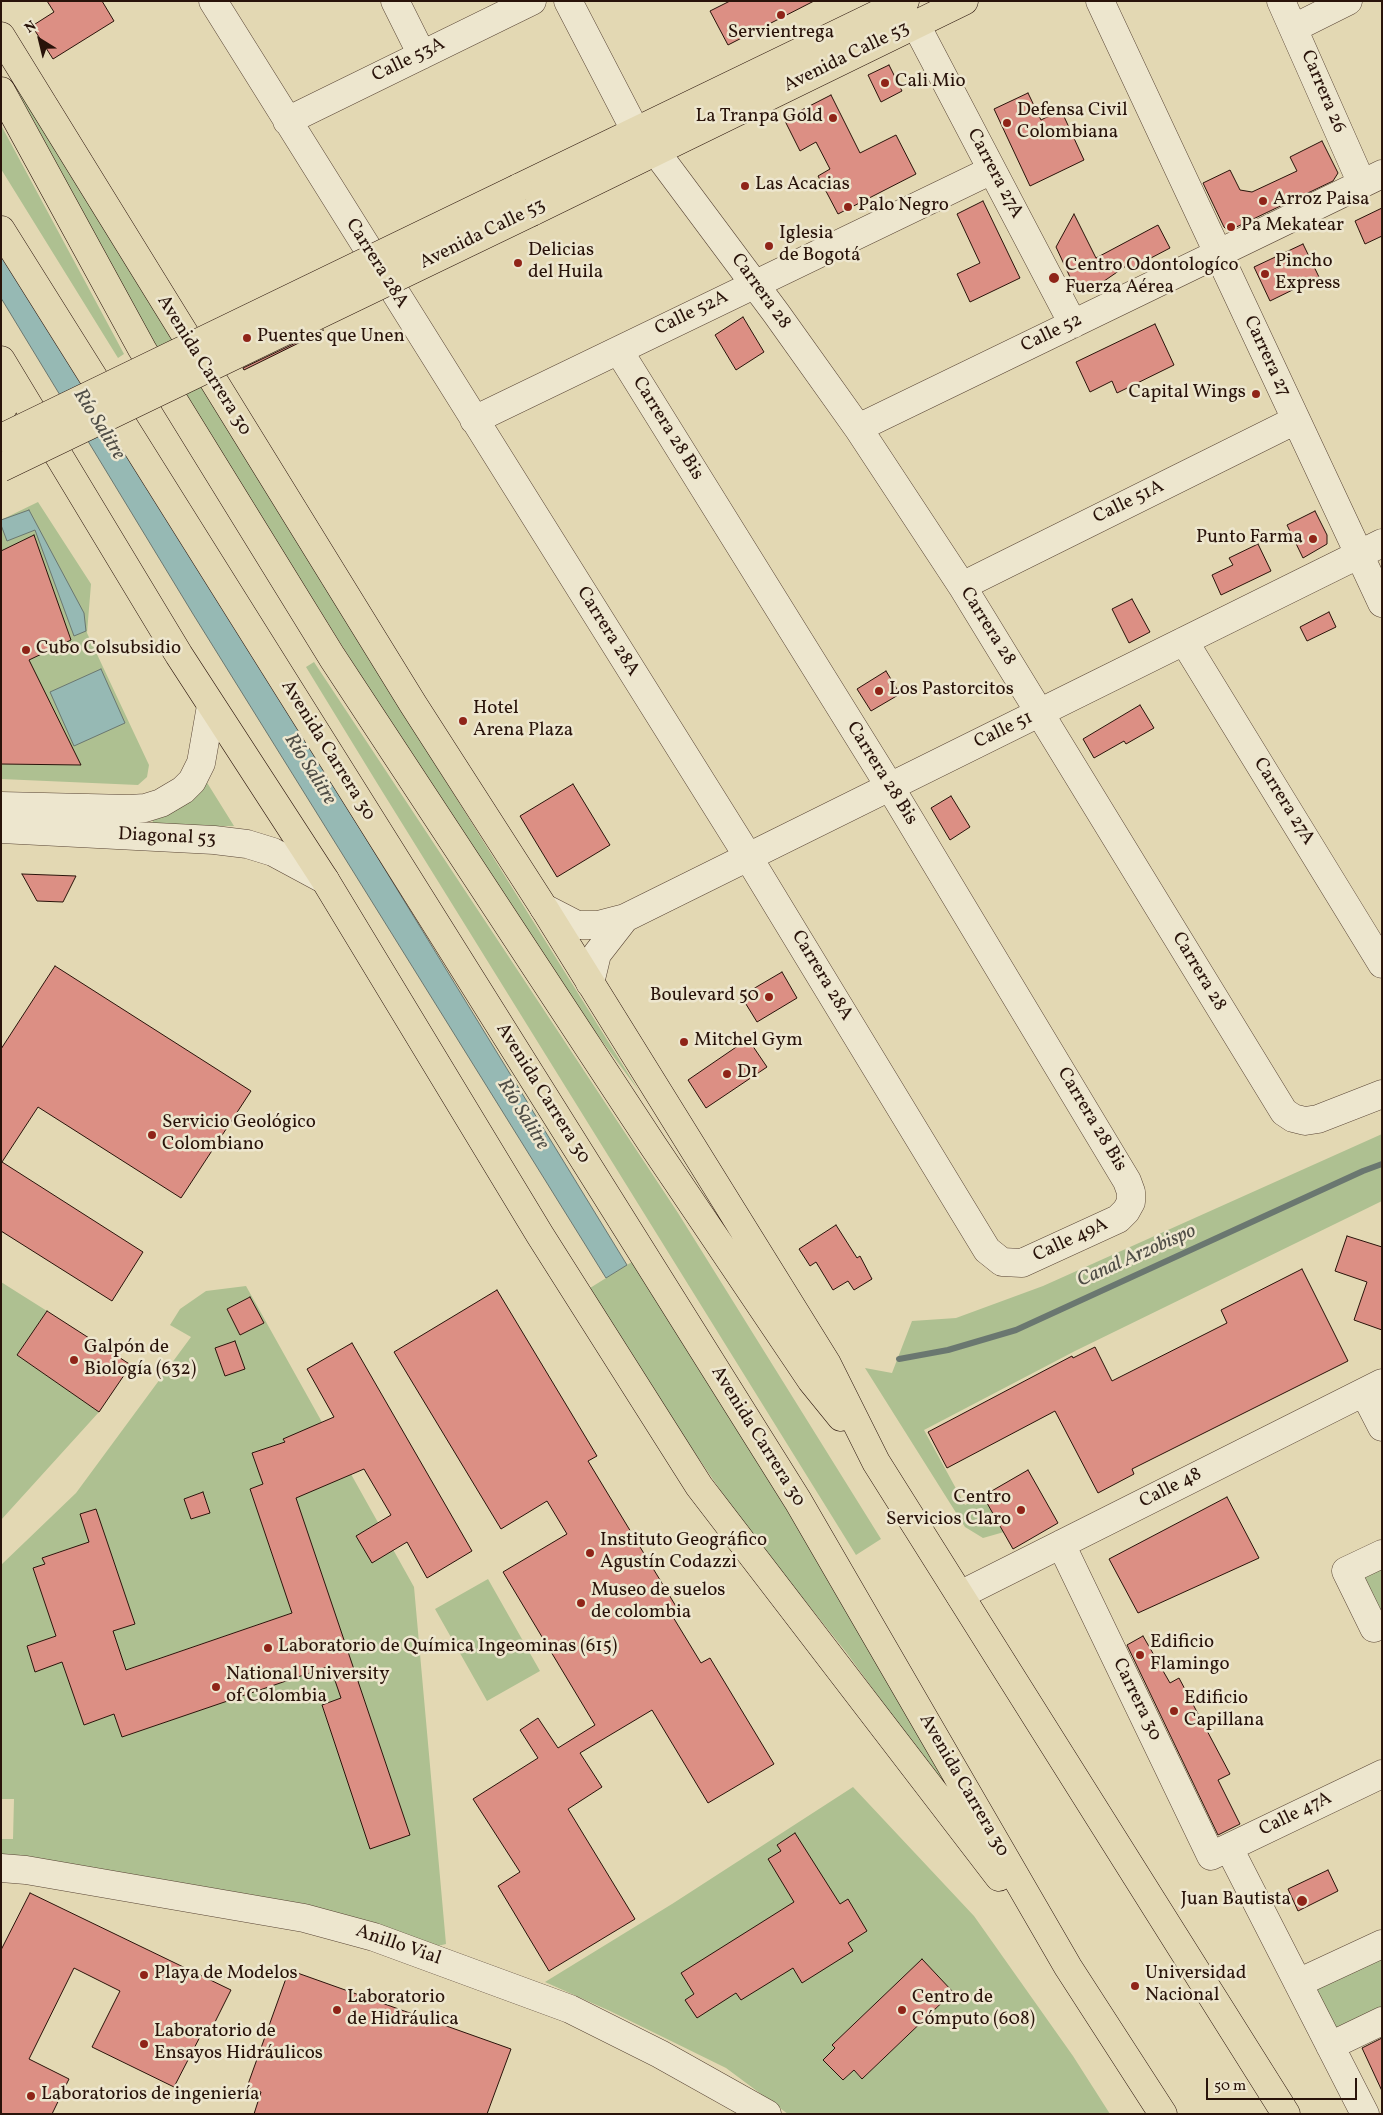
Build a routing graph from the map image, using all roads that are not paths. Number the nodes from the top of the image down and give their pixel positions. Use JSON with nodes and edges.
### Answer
{"nodes":[{"id":1,"x":212,"y":1,"type":"edge"},
{"id":2,"x":395,"y":1,"type":"edge"},
{"id":3,"x":532,"y":1,"type":"edge"},
{"id":4,"x":568,"y":1,"type":"edge"},
{"id":5,"x":964,"y":1,"type":"edge"},
{"id":6,"x":1100,"y":1,"type":"edge"},
{"id":7,"x":1281,"y":1,"type":"edge"},
{"id":8,"x":1348,"y":1,"type":"edge"},
{"id":9,"x":911,"y":13,"type":"edge"},
{"id":10,"x":1294,"y":28,"type":"junction"},
{"id":11,"x":1,"y":36,"type":"edge"},
{"id":12,"x":422,"y":55,"type":"junction"},
{"id":13,"x":1,"y":91,"type":"edge"},
{"id":14,"x":287,"y":121,"type":"junction"},
{"id":15,"x":636,"y":132,"type":"junction"},
{"id":16,"x":656,"y":152,"type":"junction"},
{"id":17,"x":992,"y":170,"type":"junction"},
{"id":18,"x":1372,"y":179,"type":"edge"},
{"id":19,"x":1,"y":230,"type":"edge"},
{"id":20,"x":1218,"y":254,"type":"junction"},
{"id":21,"x":754,"y":284,"type":"junction"},
{"id":22,"x":1073,"y":324,"type":"junction"},
{"id":23,"x":619,"y":351,"type":"junction"},
{"id":24,"x":6,"y":368,"type":"edge"},
{"id":25,"x":1,"y":411,"type":"edge"},
{"id":26,"x":474,"y":420,"type":"junction"},
{"id":27,"x":1296,"y":420,"type":"junction"},
{"id":28,"x":858,"y":428,"type":"junction"},
{"id":29,"x":1,"y":438,"type":"edge"},
{"id":30,"x":1,"y":468,"type":"edge"},
{"id":31,"x":1370,"y":549,"type":"edge"},
{"id":32,"x":962,"y":586,"type":"junction"},
{"id":33,"x":1382,"y":603,"type":"edge"},
{"id":34,"x":1184,"y":641,"type":"junction"},
{"id":35,"x":211,"y":706,"type":"junction"},
{"id":36,"x":1040,"y":713,"type":"junction"},
{"id":37,"x":890,"y":787,"type":"junction"},
{"id":38,"x":1,"y":806,"type":"edge"},
{"id":39,"x":1,"y":829,"type":"edge"},
{"id":40,"x":748,"y":857,"type":"junction"},
{"id":41,"x":324,"y":880,"type":"junction"},
{"id":42,"x":544,"y":908,"type":"junction"},
{"id":43,"x":625,"y":918,"type":"junction"},
{"id":44,"x":1373,"y":932,"type":"edge"},
{"id":45,"x":1382,"y":964,"type":"edge"},
{"id":46,"x":590,"y":983,"type":"junction"},
{"id":47,"x":1382,"y":1094,"type":"edge"},
{"id":48,"x":1130,"y":1202,"type":"joint"},
{"id":49,"x":1002,"y":1262,"type":"joint"},
{"id":50,"x":1373,"y":1388,"type":"edge"},
{"id":51,"x":1382,"y":1427,"type":"edge"},
{"id":52,"x":876,"y":1462,"type":"junction"},
{"id":53,"x":1061,"y":1544,"type":"junction"},
{"id":54,"x":1382,"y":1554,"type":"edge"},
{"id":55,"x":960,"y":1595,"type":"junction"},
{"id":56,"x":1382,"y":1625,"type":"edge"},
{"id":57,"x":1382,"y":1774,"type":"edge"},
{"id":58,"x":1220,"y":1852,"type":"junction"},
{"id":59,"x":1,"y":1868,"type":"edge"},
{"id":60,"x":1382,"y":1944,"type":"edge"},
{"id":61,"x":1068,"y":1967,"type":"junction"},
{"id":62,"x":1298,"y":1983,"type":"junction"},
{"id":63,"x":1382,"y":2021,"type":"edge"},
{"id":64,"x":1330,"y":2046,"type":"junction"},
{"id":65,"x":767,"y":2114,"type":"edge"},
{"id":66,"x":1164,"y":2114,"type":"edge"},
{"id":67,"x":1286,"y":2114,"type":"edge"},
{"id":68,"x":1365,"y":2114,"type":"edge"}],
"edges":[{"from":1,"to":14,"type":"street","name":"Carrera 28A"},
{"from":2,"to":12,"type":"street"},
{"from":3,"to":12,"type":"street","name":"Calle 53A"},
{"from":4,"to":15,"type":"street"},
{"from":5,"to":9,"type":"main road","name":"Avenida Calle 53"},
{"from":6,"to":20,"type":"street","name":"Carrera 27"},
{"from":7,"to":10,"type":"street","name":"Carrera 26"},
{"from":8,"to":10,"type":"street"},
{"from":9,"to":15,"type":"main road","name":"Avenida Calle 53"},
{"from":9,"to":16,"type":"main road","name":"Avenida Calle 53"},
{"from":9,"to":17,"type":"street","name":"Carrera 27A"},
{"from":10,"to":18,"type":"street","name":"Carrera 26"},
{"from":11,"to":42,"type":"main road","name":"Avenida Carrera 30"},
{"from":12,"to":14,"type":"street","name":"Calle 53A"},
{"from":13,"to":52,"type":"main road","name":"Avenida Carrera 30"},
{"from":14,"to":26,"type":"street","name":"Carrera 28A"},
{"from":15,"to":29,"type":"main road","name":"Avenida Calle 53","bridge":true},
{"from":16,"to":21,"type":"street","name":"Carrera 28"},
{"from":16,"to":30,"type":"main road","name":"Avenida Calle 53","bridge":true},
{"from":17,"to":21,"type":"street","name":"Calle 52A"},
{"from":17,"to":22,"type":"street","name":"Carrera 27A"},
{"from":18,"to":20,"type":"street","name":"Calle 52"},
{"from":19,"to":61,"type":"main road","name":"Avenida Carrera 30"},
{"from":20,"to":22,"type":"street","name":"Calle 52"},
{"from":20,"to":27,"type":"street","name":"Carrera 27"},
{"from":21,"to":23,"type":"street","name":"Calle 52A"},
{"from":21,"to":28,"type":"street","name":"Carrera 28"},
{"from":22,"to":28,"type":"street","name":"Calle 52"},
{"from":23,"to":26,"type":"street","name":"Calle 52A"},
{"from":23,"to":37,"type":"street","name":"Carrera 28 Bis"},
{"from":24,"to":25,"type":"main road"},
{"from":24,"to":35,"type":"main road","name":"Avenida Carrera 30"},
{"from":26,"to":40,"type":"street","name":"Carrera 28A"},
{"from":27,"to":31,"type":"street","name":"Carrera 27"},
{"from":27,"to":32,"type":"street","name":"Calle 51A"},
{"from":28,"to":32,"type":"street","name":"Carrera 28"},
{"from":31,"to":33,"type":"street","name":"Carrera 27"},
{"from":31,"to":34,"type":"street","name":"Calle 51"},
{"from":32,"to":36,"type":"street","name":"Carrera 28"},
{"from":34,"to":36,"type":"street","name":"Calle 51"},
{"from":34,"to":44,"type":"street","name":"Carrera 27A"},
{"from":35,"to":38,"type":"street","name":"Diagonal 53"},
{"from":35,"to":41,"type":"main road","name":"Avenida Carrera 30"},
{"from":36,"to":37,"type":"street","name":"Calle 51"},
{"from":36,"to":47,"type":"street","name":"Carrera 28"},
{"from":37,"to":40,"type":"street","name":"Calle 51"},
{"from":37,"to":48,"type":"street","name":"Carrera 28 Bis"},
{"from":39,"to":41,"type":"street","name":"Diagonal 53"},
{"from":40,"to":43,"type":"street","name":"Calle 51"},
{"from":40,"to":49,"type":"street","name":"Carrera 28A"},
{"from":41,"to":61,"type":"main road","name":"Avenida Carrera 30"},
{"from":42,"to":43,"type":"street","name":"Calle 51"},
{"from":42,"to":46,"type":"main road","name":"Avenida Carrera 30"},
{"from":43,"to":46,"type":"street","name":"Calle 51"},
{"from":44,"to":45,"type":"street","name":"Carrera 27A"},
{"from":46,"to":52,"type":"main road","name":"Avenida Carrera 30"},
{"from":48,"to":49,"type":"street","name":"Calle 49A"},
{"from":50,"to":51,"type":"street"},
{"from":50,"to":53,"type":"street","name":"Calle 48"},
{"from":52,"to":55,"type":"main road","name":"Avenida Carrera 30"},
{"from":53,"to":55,"type":"street","name":"Calle 48"},
{"from":53,"to":58,"type":"street","name":"Carrera 30"},
{"from":54,"to":56,"type":"street"},
{"from":55,"to":67,"type":"main road","name":"Avenida Carrera 30"},
{"from":57,"to":58,"type":"street","name":"Calle 47A"},
{"from":58,"to":62,"type":"street","name":"Carrera 30"},
{"from":59,"to":65,"type":"street","name":"Anillo Vial"},
{"from":60,"to":62,"type":"street"},
{"from":61,"to":66,"type":"main road","name":"Avenida Carrera 30"},
{"from":62,"to":64,"type":"street","name":"Carrera 30"},
{"from":63,"to":64,"type":"street"},
{"from":64,"to":68,"type":"street","name":"Carrera 30"}]}
